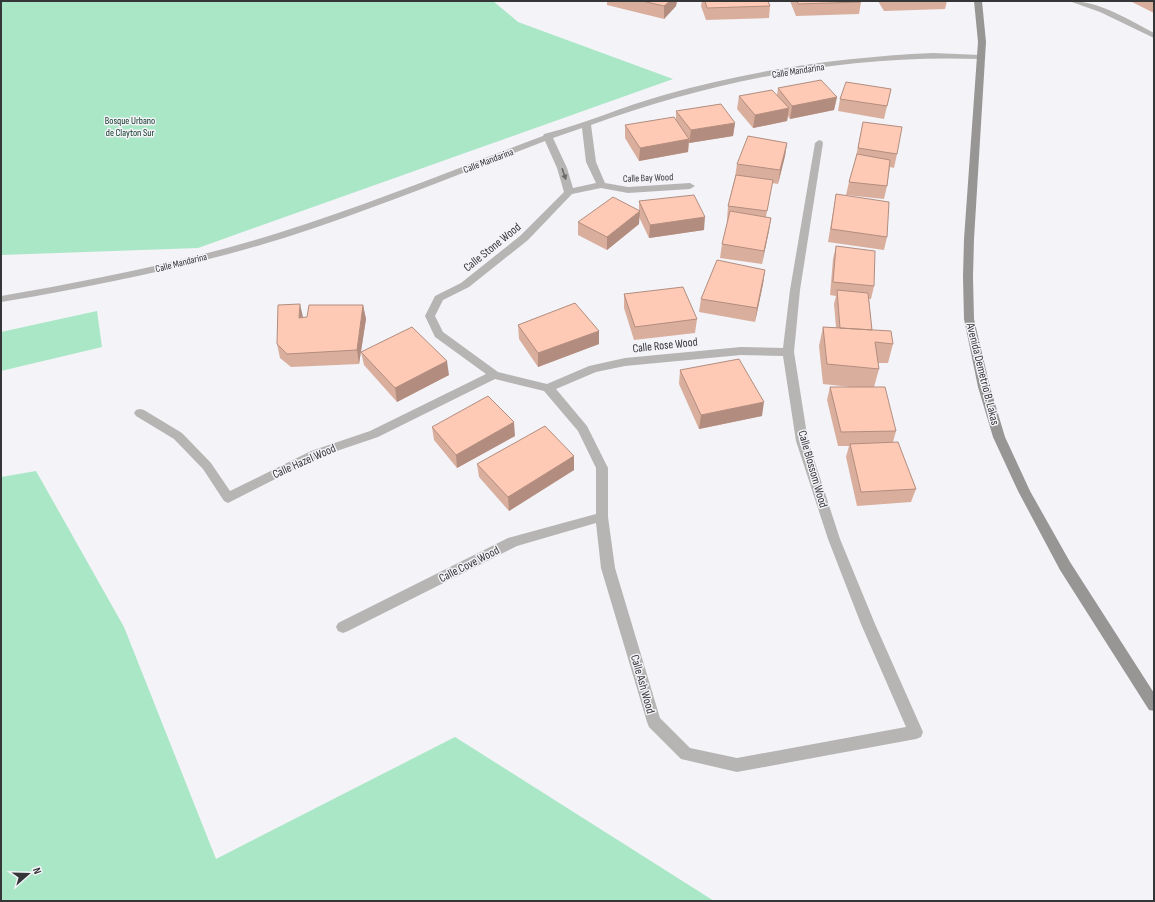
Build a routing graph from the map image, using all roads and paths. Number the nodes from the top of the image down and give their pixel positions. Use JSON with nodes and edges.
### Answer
{"nodes":[{"id":1,"x":978,"y":1,"type":"edge"},
{"id":2,"x":1074,"y":1,"type":"edge"},
{"id":3,"x":1154,"y":36,"type":"edge"},
{"id":4,"x":981,"y":57,"type":"junction"},
{"id":5,"x":586,"y":123,"type":"junction"},
{"id":6,"x":548,"y":136,"type":"junction"},
{"id":7,"x":819,"y":143,"type":"dead end"},
{"id":8,"x":601,"y":185,"type":"junction"},
{"id":9,"x":690,"y":186,"type":"dead end"},
{"id":10,"x":569,"y":192,"type":"junction"},
{"id":11,"x":1,"y":298,"type":"edge"},
{"id":12,"x":788,"y":352,"type":"junction"},
{"id":13,"x":494,"y":375,"type":"junction"},
{"id":14,"x":548,"y":388,"type":"junction"},
{"id":15,"x":140,"y":413,"type":"dead end"},
{"id":16,"x":602,"y":517,"type":"junction"},
{"id":17,"x":343,"y":627,"type":"dead end"},
{"id":18,"x":1154,"y":705,"type":"edge"},
{"id":19,"x":916,"y":732,"type":"joint"}],
"edges":[{"from":1,"to":4,"type":"street","name":"Avenida Demetrio B. Lakas"},
{"from":2,"to":3,"type":"street"},
{"from":4,"to":5,"type":"street","name":"Calle Mandarina"},
{"from":4,"to":18,"type":"street","name":"Avenida Demetrio B. Lakas"},
{"from":5,"to":6,"type":"street","name":"Calle Mandarina"},
{"from":5,"to":8,"type":"street"},
{"from":6,"to":10,"type":"street","one_way":true},
{"from":6,"to":11,"type":"street","name":"Calle Mandarina"},
{"from":7,"to":12,"type":"street","name":"Calle Blossom Wood"},
{"from":8,"to":9,"type":"street","name":"Calle Bay Wood"},
{"from":8,"to":10,"type":"street"},
{"from":10,"to":13,"type":"street","name":"Calle Stone Wood"},
{"from":12,"to":14,"type":"street","name":"Calle Rose Wood"},
{"from":12,"to":19,"type":"street","name":"Calle Blossom Wood"},
{"from":13,"to":14,"type":"street"},
{"from":13,"to":15,"type":"street","name":"Calle Hazel Wood"},
{"from":14,"to":16,"type":"street","name":"Calle Ash Wood"},
{"from":16,"to":17,"type":"street","name":"Calle Cove Wood"},
{"from":16,"to":19,"type":"street","name":"Calle Ash Wood"}]}
